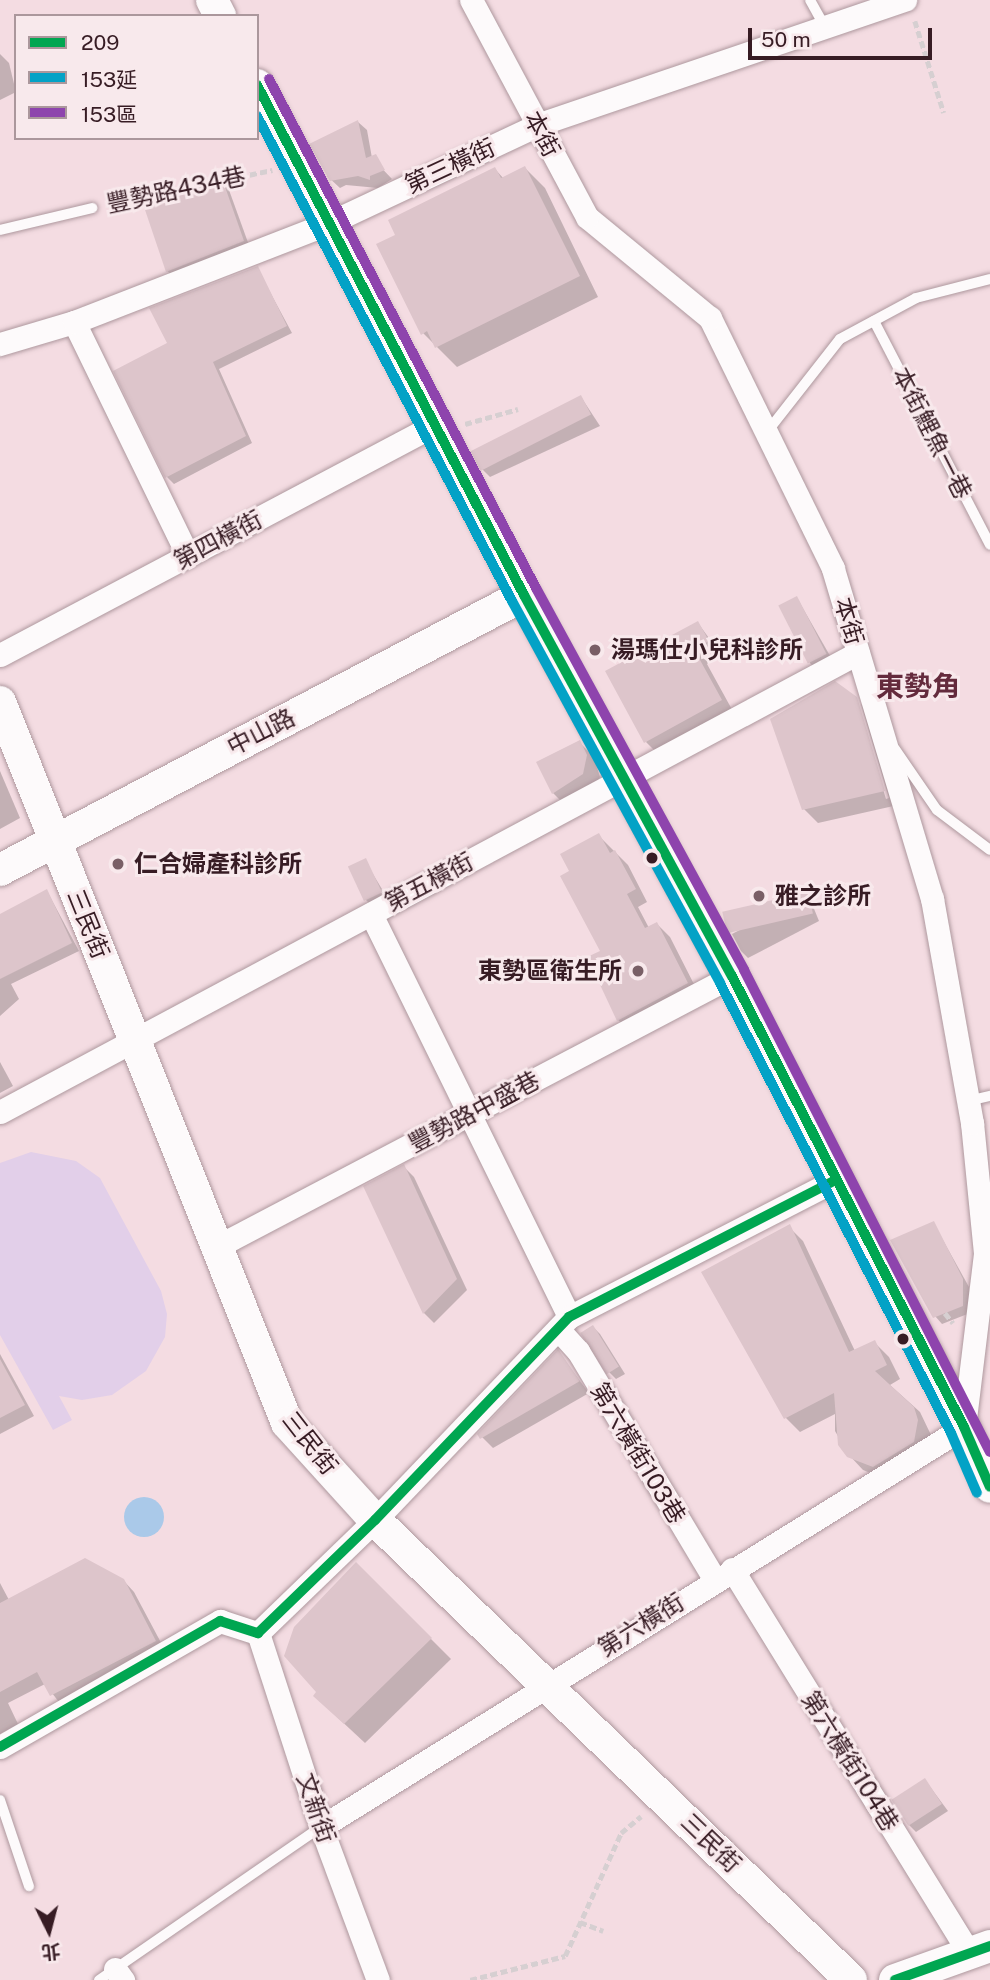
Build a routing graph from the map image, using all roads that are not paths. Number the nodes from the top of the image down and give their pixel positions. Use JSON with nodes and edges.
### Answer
{"nodes":[{"id":1,"x":471,"y":0,"type":"edge"},
{"id":2,"x":810,"y":0,"type":"edge"},
{"id":3,"x":909,"y":6,"type":"edge"},
{"id":4,"x":824,"y":25,"type":"junction"},
{"id":5,"x":259,"y":89,"type":"edge"},
{"id":6,"x":537,"y":125,"type":"junction"},
{"id":7,"x":92,"y":208,"type":"road end"},
{"id":8,"x":327,"y":223,"type":"junction"},
{"id":9,"x":0,"y":230,"type":"edge"},
{"id":10,"x":990,"y":279,"type":"edge"},
{"id":11,"x":874,"y":321,"type":"junction"},
{"id":12,"x":74,"y":322,"type":"junction"},
{"id":13,"x":0,"y":344,"type":"edge"},
{"id":14,"x":436,"y":424,"type":"junction"},
{"id":15,"x":766,"y":433,"type":"junction"},
{"id":16,"x":990,"y":545,"type":"edge"},
{"id":17,"x":188,"y":556,"type":"junction"},
{"id":18,"x":524,"y":595,"type":"junction"},
{"id":19,"x":858,"y":653,"type":"junction"},
{"id":20,"x":0,"y":655,"type":"edge"},
{"id":21,"x":0,"y":702,"type":"edge"},
{"id":22,"x":879,"y":724,"type":"junction"},
{"id":23,"x":624,"y":777,"type":"junction"},
{"id":24,"x":53,"y":841,"type":"junction"},
{"id":25,"x":990,"y":850,"type":"edge"},
{"id":26,"x":0,"y":870,"type":"edge"},
{"id":27,"x":372,"y":914,"type":"junction"},
{"id":28,"x":732,"y":976,"type":"junction"},
{"id":29,"x":136,"y":1041,"type":"junction"},
{"id":30,"x":979,"y":1098,"type":"edge"},
{"id":31,"x":0,"y":1112,"type":"edge"},
{"id":32,"x":471,"y":1115,"type":"junction"},
{"id":33,"x":836,"y":1180,"type":"junction"},
{"id":34,"x":216,"y":1247,"type":"junction"},
{"id":35,"x":563,"y":1323,"type":"junction"},
{"id":36,"x":964,"y":1427,"type":"junction"},
{"id":37,"x":990,"y":1487,"type":"edge"},
{"id":38,"x":375,"y":1520,"type":"junction"},
{"id":39,"x":723,"y":1574,"type":"junction"},
{"id":40,"x":258,"y":1633,"type":"junction"},
{"id":41,"x":547,"y":1683,"type":"junction"},
{"id":42,"x":0,"y":1747,"type":"edge"},
{"id":43,"x":0,"y":1800,"type":"edge"},
{"id":44,"x":321,"y":1827,"type":"junction"},
{"id":45,"x":29,"y":1886,"type":"dead end"},
{"id":46,"x":980,"y":1949,"type":"edge"},
{"id":47,"x":112,"y":1976,"type":"edge"},
{"id":48,"x":378,"y":1980,"type":"edge"},
{"id":49,"x":851,"y":1980,"type":"edge"},
{"id":50,"x":895,"y":1980,"type":"edge"}],
"edges":[{"from":1,"to":6,"type":"street","name":"本街"},
{"from":2,"to":4,"type":"lane"},
{"from":3,"to":4,"type":"street","name":"第三橫街"},
{"from":4,"to":6,"type":"street","name":"第三橫街"},
{"from":5,"to":8,"type":"street"},
{"from":6,"to":8,"type":"street","name":"第三橫街"},
{"from":6,"to":15,"type":"street","name":"本街"},
{"from":7,"to":9,"type":"lane"},
{"from":8,"to":12,"type":"street","name":"第三橫街"},
{"from":8,"to":14,"type":"street"},
{"from":10,"to":11,"type":"lane"},
{"from":11,"to":15,"type":"lane"},
{"from":11,"to":16,"type":"lane","name":"本街鯉魚一巷"},
{"from":12,"to":13,"type":"street","name":"第三橫街"},
{"from":12,"to":17,"type":"street"},
{"from":14,"to":17,"type":"street","name":"第四橫街"},
{"from":14,"to":18,"type":"street"},
{"from":15,"to":19,"type":"street","name":"本街"},
{"from":17,"to":20,"type":"street","name":"第四橫街"},
{"from":18,"to":23,"type":"street"},
{"from":18,"to":24,"type":"street","name":"中山路"},
{"from":19,"to":22,"type":"street","name":"本街"},
{"from":19,"to":23,"type":"street","name":"第五橫街"},
{"from":21,"to":24,"type":"street","name":"三民街"},
{"from":22,"to":25,"type":"lane"},
{"from":22,"to":30,"type":"street","name":"本街"},
{"from":23,"to":27,"type":"street","name":"第五橫街"},
{"from":23,"to":28,"type":"street"},
{"from":24,"to":26,"type":"street","name":"中山路"},
{"from":24,"to":29,"type":"street","name":"三民街"},
{"from":27,"to":29,"type":"street","name":"第五橫街"},
{"from":27,"to":32,"type":"street","name":"第六橫街103巷"},
{"from":28,"to":32,"type":"street","name":"豐勢路中盛巷"},
{"from":28,"to":33,"type":"street"},
{"from":29,"to":31,"type":"street","name":"第五橫街"},
{"from":29,"to":34,"type":"street","name":"三民街"},
{"from":30,"to":36,"type":"street","name":"本街"},
{"from":32,"to":34,"type":"street","name":"豐勢路中盛巷"},
{"from":32,"to":35,"type":"street","name":"第六橫街103巷"},
{"from":33,"to":35,"type":"street"},
{"from":33,"to":36,"type":"street"},
{"from":34,"to":38,"type":"street","name":"三民街"},
{"from":35,"to":38,"type":"street"},
{"from":35,"to":39,"type":"street","name":"第六橫街103巷"},
{"from":36,"to":37,"type":"street"},
{"from":36,"to":39,"type":"street","name":"第六橫街"},
{"from":38,"to":40,"type":"street"},
{"from":38,"to":41,"type":"street","name":"三民街"},
{"from":39,"to":41,"type":"street","name":"第六橫街"},
{"from":39,"to":46,"type":"street","name":"第六橫街104巷"},
{"from":40,"to":42,"type":"street"},
{"from":40,"to":44,"type":"street","name":"文新街"},
{"from":41,"to":44,"type":"street","name":"第六橫街"},
{"from":41,"to":49,"type":"street","name":"三民街"},
{"from":43,"to":45,"type":"lane"},
{"from":44,"to":47,"type":"lane"},
{"from":44,"to":48,"type":"street","name":"文新街"},
{"from":46,"to":50,"type":"street"}]}
